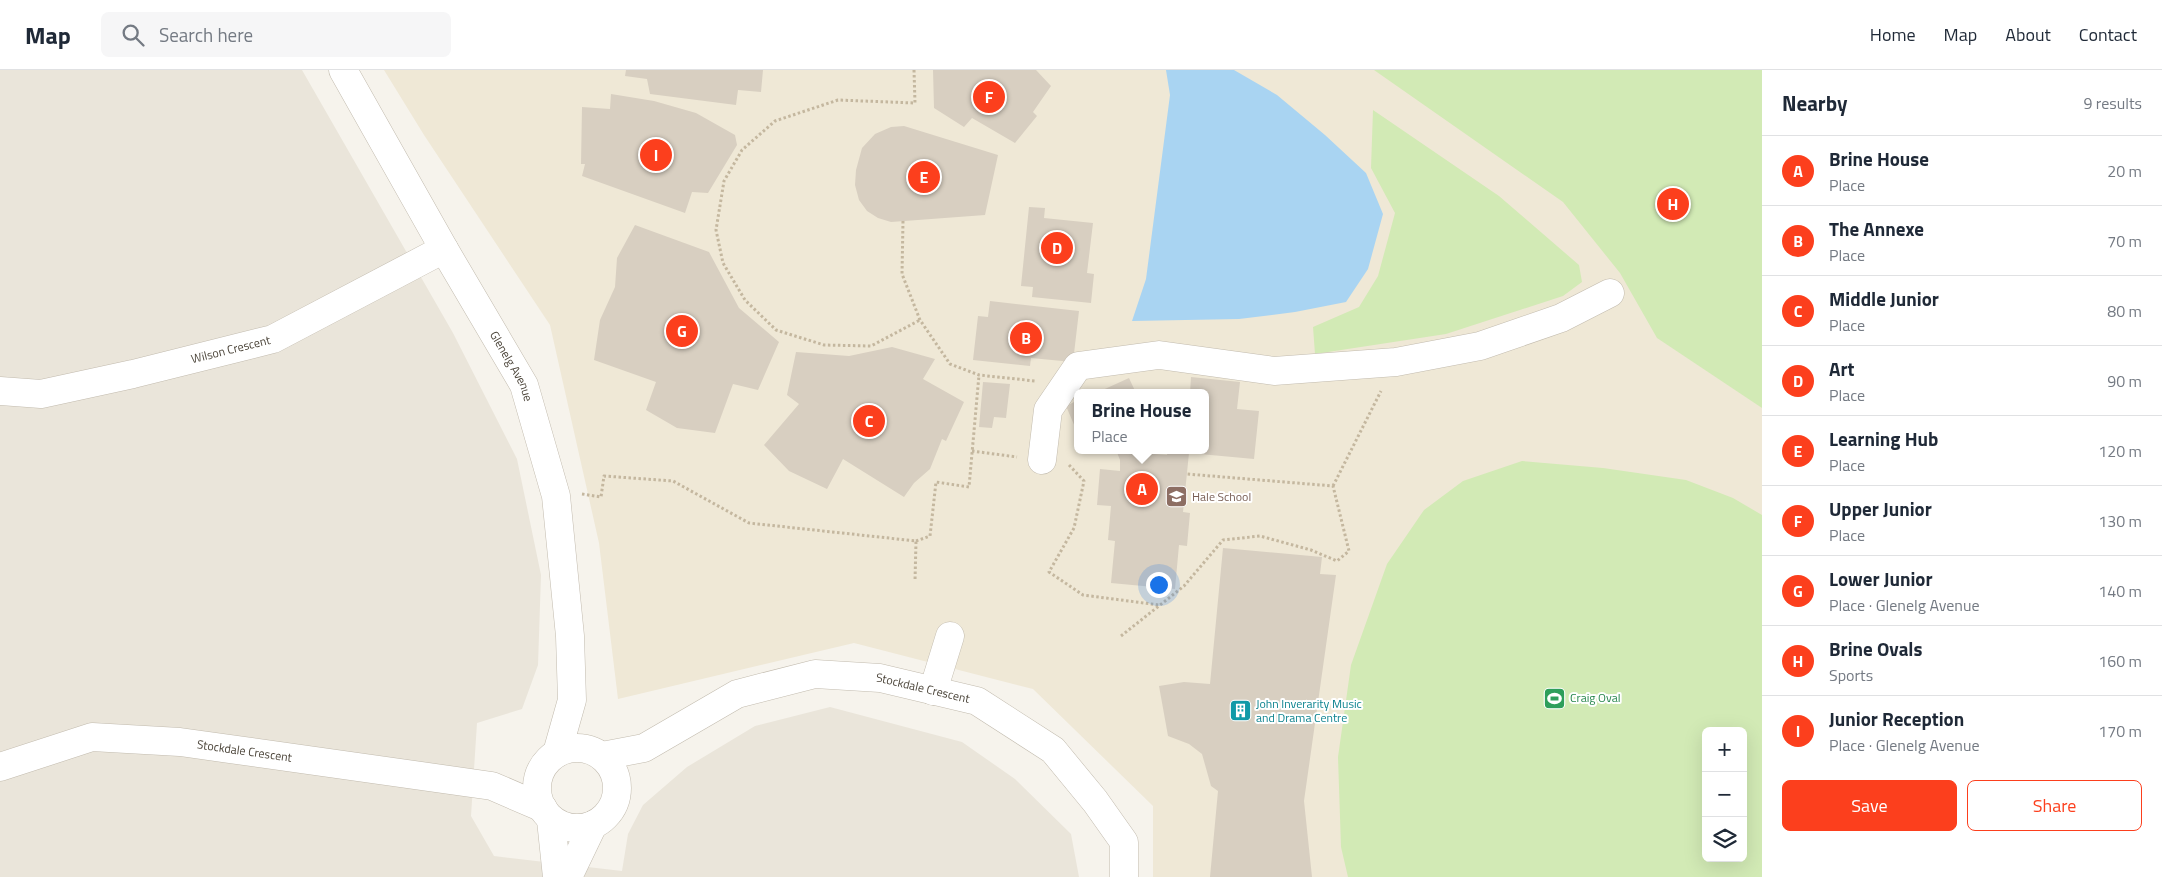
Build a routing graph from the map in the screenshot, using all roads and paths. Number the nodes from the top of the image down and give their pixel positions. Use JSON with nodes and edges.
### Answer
{"nodes":[{"id":1,"x":343,"y":70,"type":"edge"},
{"id":2,"x":914,"y":70,"type":"edge"},
{"id":3,"x":902,"y":221,"type":"dead end"},
{"id":4,"x":444,"y":249,"type":"junction"},
{"id":5,"x":1610,"y":293,"type":"dead end"},
{"id":6,"x":920,"y":320,"type":"junction"},
{"id":7,"x":1396,"y":362,"type":"junction"},
{"id":8,"x":979,"y":374,"type":"junction"},
{"id":9,"x":1065,"y":384,"type":"junction"},
{"id":10,"x":0,"y":391,"type":"edge"},
{"id":11,"x":972,"y":451,"type":"junction"},
{"id":12,"x":1042,"y":460,"type":"junction"},
{"id":13,"x":1187,"y":474,"type":"dead end"},
{"id":14,"x":1333,"y":486,"type":"junction"},
{"id":15,"x":576,"y":494,"type":"dead end"},
{"id":16,"x":916,"y":541,"type":"junction"},
{"id":17,"x":915,"y":581,"type":"dead end"},
{"id":18,"x":1160,"y":605,"type":"junction"},
{"id":19,"x":950,"y":636,"type":"dead end"},
{"id":20,"x":1121,"y":636,"type":"dead end"},
{"id":21,"x":932,"y":691,"type":"junction"},
{"id":22,"x":572,"y":700,"type":"junction"},
{"id":23,"x":644,"y":748,"type":"junction"},
{"id":24,"x":557,"y":753,"type":"junction"},
{"id":25,"x":599,"y":754,"type":"junction"},
{"id":26,"x":0,"y":766,"type":"edge"},
{"id":27,"x":540,"y":775,"type":"junction"},
{"id":28,"x":492,"y":786,"type":"junction"},
{"id":29,"x":618,"y":791,"type":"junction"},
{"id":30,"x":547,"y":814,"type":"junction"},
{"id":31,"x":593,"y":825,"type":"junction"},
{"id":32,"x":557,"y":877,"type":"edge"},
{"id":33,"x":568,"y":877,"type":"edge"},
{"id":34,"x":1124,"y":877,"type":"edge"}],
"edges":[{"from":1,"to":4,"type":"street","name":"Glenelg Avenue"},
{"from":2,"to":6,"type":"path"},
{"from":3,"to":6,"type":"path"},
{"from":4,"to":10,"type":"street","name":"Wilson Crescent"},
{"from":4,"to":22,"type":"street","name":"Glenelg Avenue"},
{"from":5,"to":7,"type":"street"},
{"from":6,"to":8,"type":"path"},
{"from":7,"to":9,"type":"street"},
{"from":7,"to":14,"type":"path"},
{"from":8,"to":9,"type":"path"},
{"from":8,"to":11,"type":"path"},
{"from":9,"to":12,"type":"street"},
{"from":11,"to":12,"type":"path"},
{"from":11,"to":16,"type":"path"},
{"from":12,"to":18,"type":"path"},
{"from":13,"to":14,"type":"path"},
{"from":14,"to":18,"type":"path"},
{"from":15,"to":16,"type":"path"},
{"from":16,"to":17,"type":"path"},
{"from":18,"to":20,"type":"path"},
{"from":19,"to":21,"type":"street"},
{"from":21,"to":23,"type":"street","name":"Stockdale Crescent"},
{"from":21,"to":34,"type":"street","name":"Stockdale Crescent"},
{"from":22,"to":24,"type":"street","name":"Glenelg Avenue"},
{"from":22,"to":25,"type":"street","name":"Glenelg Avenue"},
{"from":23,"to":25,"type":"street","name":"Stockdale Crescent"},
{"from":23,"to":29,"type":"street","name":"Stockdale Crescent"},
{"from":24,"to":25,"type":"street"},
{"from":24,"to":27,"type":"street","name":"Glenelg Avenue"},
{"from":25,"to":29,"type":"street","name":"Glenelg Avenue"},
{"from":26,"to":28,"type":"street","name":"Stockdale Crescent"},
{"from":27,"to":28,"type":"street","name":"Stockdale Crescent"},
{"from":27,"to":30,"type":"street"},
{"from":28,"to":30,"type":"street","name":"Stockdale Crescent"},
{"from":29,"to":31,"type":"street"},
{"from":30,"to":31,"type":"street"},
{"from":30,"to":32,"type":"street"},
{"from":31,"to":33,"type":"street"}]}
